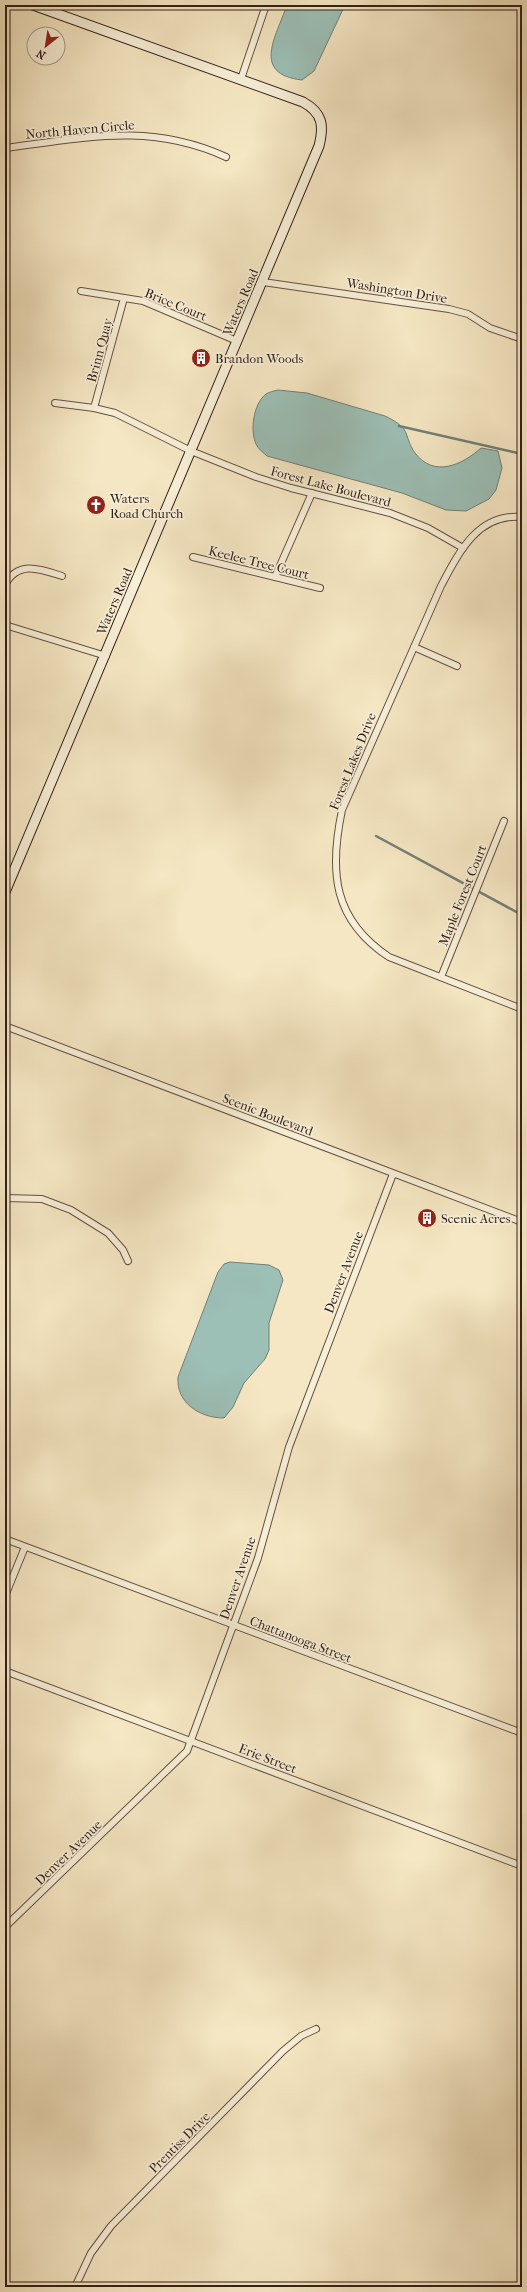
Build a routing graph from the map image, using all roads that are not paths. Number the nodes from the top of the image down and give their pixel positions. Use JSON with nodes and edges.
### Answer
{"nodes":[{"id":1,"x":33,"y":5,"type":"edge"},
{"id":2,"x":266,"y":5,"type":"edge"},
{"id":3,"x":241,"y":79,"type":"junction"},
{"id":4,"x":5,"y":148,"type":"edge"},
{"id":5,"x":226,"y":157,"type":"dead end"},
{"id":6,"x":263,"y":282,"type":"junction"},
{"id":7,"x":81,"y":291,"type":"dead end"},
{"id":8,"x":124,"y":298,"type":"junction"},
{"id":9,"x":522,"y":339,"type":"edge"},
{"id":10,"x":237,"y":341,"type":"junction"},
{"id":11,"x":55,"y":403,"type":"dead end"},
{"id":12,"x":94,"y":408,"type":"junction"},
{"id":13,"x":191,"y":450,"type":"junction"},
{"id":14,"x":312,"y":493,"type":"junction"},
{"id":15,"x":522,"y":517,"type":"edge"},
{"id":16,"x":463,"y":548,"type":"junction"},
{"id":17,"x":193,"y":557,"type":"dead end"},
{"id":18,"x":62,"y":576,"type":"dead end"},
{"id":19,"x":275,"y":577,"type":"junction"},
{"id":20,"x":5,"y":585,"type":"edge"},
{"id":21,"x":320,"y":588,"type":"dead end"},
{"id":22,"x":5,"y":625,"type":"edge"},
{"id":23,"x":414,"y":647,"type":"junction"},
{"id":24,"x":106,"y":656,"type":"junction"},
{"id":25,"x":457,"y":666,"type":"dead end"},
{"id":26,"x":504,"y":822,"type":"dead end"},
{"id":27,"x":5,"y":892,"type":"edge"},
{"id":28,"x":442,"y":977,"type":"junction"},
{"id":29,"x":522,"y":1009,"type":"edge"},
{"id":30,"x":5,"y":1026,"type":"edge"},
{"id":31,"x":393,"y":1174,"type":"junction"},
{"id":32,"x":5,"y":1198,"type":"edge"},
{"id":33,"x":522,"y":1222,"type":"edge"},
{"id":34,"x":128,"y":1261,"type":"dead end"},
{"id":35,"x":5,"y":1539,"type":"edge"},
{"id":36,"x":25,"y":1546,"type":"junction"},
{"id":37,"x":5,"y":1596,"type":"edge"},
{"id":38,"x":233,"y":1625,"type":"junction"},
{"id":39,"x":5,"y":1671,"type":"edge"},
{"id":40,"x":522,"y":1733,"type":"edge"},
{"id":41,"x":191,"y":1740,"type":"junction"},
{"id":42,"x":522,"y":1866,"type":"edge"},
{"id":43,"x":5,"y":1927,"type":"edge"},
{"id":44,"x":316,"y":2029,"type":"dead end"},
{"id":45,"x":522,"y":2284,"type":"edge"},
{"id":46,"x":75,"y":2287,"type":"edge"},
{"id":47,"x":517,"y":2287,"type":"edge"}],
"edges":[{"from":1,"to":3,"type":"street","name":"Waters Road"},
{"from":2,"to":3,"type":"street"},
{"from":3,"to":6,"type":"street","name":"Waters Road"},
{"from":4,"to":5,"type":"street","name":"North Haven Circle"},
{"from":6,"to":9,"type":"street","name":"Washington Drive"},
{"from":6,"to":10,"type":"street","name":"Waters Road"},
{"from":7,"to":8,"type":"street","name":"Brice Court"},
{"from":8,"to":10,"type":"street","name":"Brice Court"},
{"from":8,"to":12,"type":"street","name":"Brinn Quay"},
{"from":10,"to":13,"type":"street","name":"Waters Road"},
{"from":11,"to":12,"type":"street","name":"Forest Lake Boulevard"},
{"from":12,"to":13,"type":"street","name":"Forest Lake Boulevard"},
{"from":13,"to":14,"type":"street","name":"Forest Lake Boulevard"},
{"from":13,"to":24,"type":"street","name":"Waters Road"},
{"from":14,"to":16,"type":"street","name":"Forest Lake Boulevard"},
{"from":14,"to":19,"type":"street"},
{"from":15,"to":16,"type":"street","name":"Forest Lakes Drive"},
{"from":16,"to":23,"type":"street","name":"Forest Lakes Drive"},
{"from":17,"to":19,"type":"street","name":"Keelee Tree Court"},
{"from":18,"to":20,"type":"street"},
{"from":19,"to":21,"type":"street","name":"Keelee Tree Court"},
{"from":22,"to":24,"type":"street"},
{"from":23,"to":25,"type":"street"},
{"from":23,"to":28,"type":"street","name":"Forest Lakes Drive"},
{"from":24,"to":27,"type":"street","name":"Waters Road"},
{"from":26,"to":28,"type":"street","name":"Maple Forest Court"},
{"from":28,"to":29,"type":"street","name":"Forest Lakes Drive"},
{"from":30,"to":31,"type":"street","name":"Scenic Boulevard"},
{"from":31,"to":33,"type":"street","name":"Scenic Boulevard"},
{"from":31,"to":38,"type":"street","name":"Denver Avenue"},
{"from":32,"to":34,"type":"street"},
{"from":35,"to":36,"type":"street","name":"Chattanooga Street"},
{"from":36,"to":37,"type":"street"},
{"from":36,"to":38,"type":"street","name":"Chattanooga Street"},
{"from":38,"to":40,"type":"street","name":"Chattanooga Street"},
{"from":38,"to":41,"type":"street","name":"Denver Avenue"},
{"from":39,"to":41,"type":"street","name":"Erie Street"},
{"from":41,"to":42,"type":"street","name":"Erie Street"},
{"from":41,"to":43,"type":"street","name":"Denver Avenue"},
{"from":44,"to":46,"type":"street","name":"Prentiss Drive"},
{"from":45,"to":47,"type":"street"}]}
